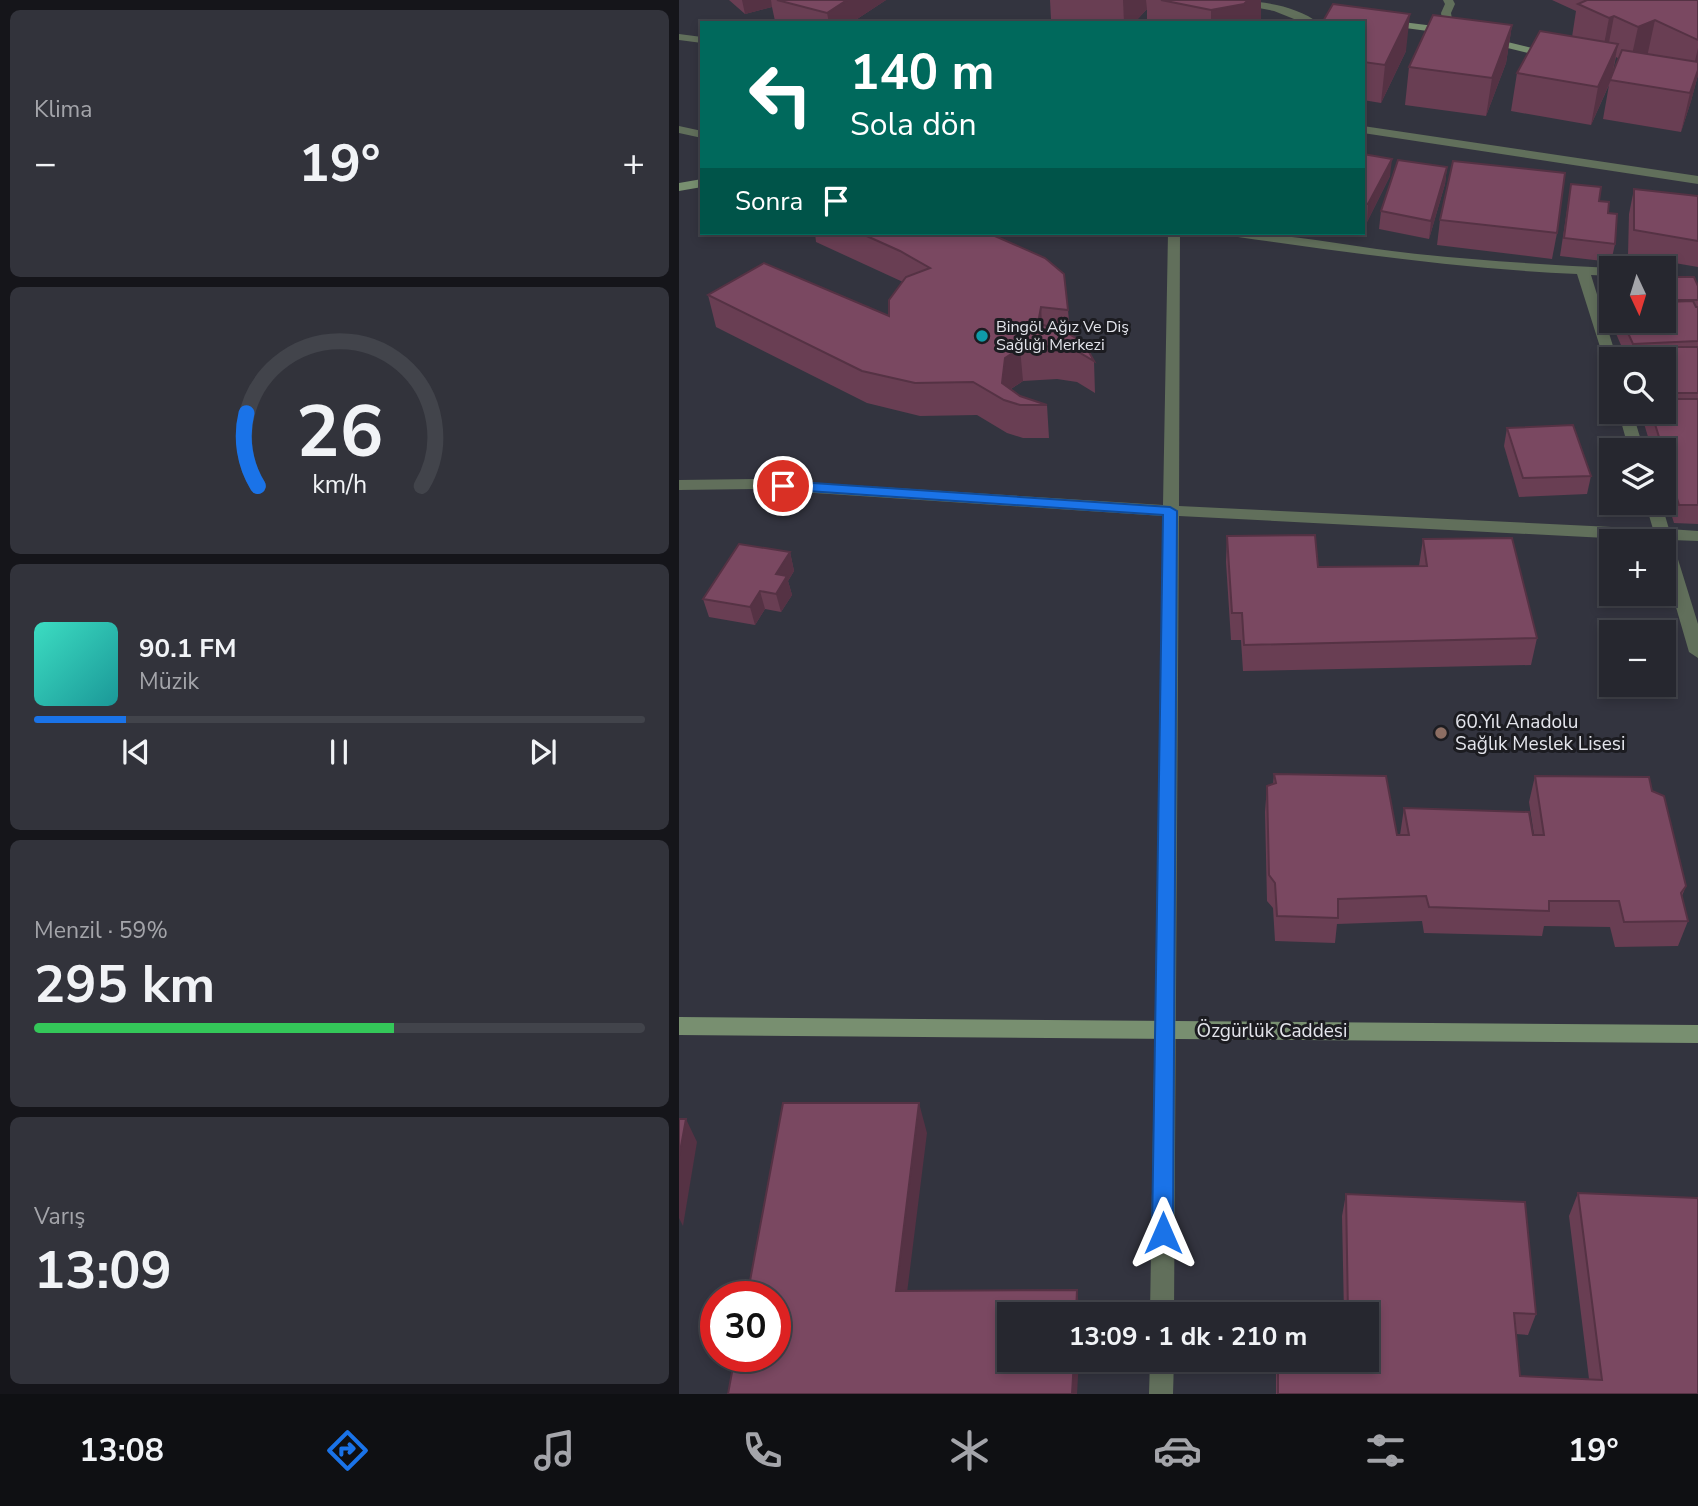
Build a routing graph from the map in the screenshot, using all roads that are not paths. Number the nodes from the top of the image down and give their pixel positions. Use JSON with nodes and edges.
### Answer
{"nodes":[{"id":1,"x":1222,"y":0,"type":"edge"},
{"id":2,"x":1448,"y":0,"type":"edge"},
{"id":3,"x":1309,"y":21,"type":"edge"},
{"id":4,"x":1371,"y":21,"type":"edge"},
{"id":5,"x":1449,"y":31,"type":"junction"},
{"id":6,"x":1463,"y":34,"type":"edge"},
{"id":7,"x":679,"y":37,"type":"edge"},
{"id":8,"x":1476,"y":37,"type":"edge"},
{"id":9,"x":700,"y":40,"type":"edge"},
{"id":10,"x":1571,"y":60,"type":"edge"},
{"id":11,"x":679,"y":129,"type":"edge"},
{"id":12,"x":1365,"y":129,"type":"edge"},
{"id":13,"x":700,"y":134,"type":"edge"},
{"id":14,"x":1698,"y":180,"type":"edge"},
{"id":15,"x":700,"y":183,"type":"edge"},
{"id":16,"x":679,"y":187,"type":"edge"},
{"id":17,"x":1174,"y":235,"type":"edge"},
{"id":18,"x":1265,"y":235,"type":"edge"},
{"id":19,"x":1320,"y":239,"type":"edge"},
{"id":20,"x":1583,"y":271,"type":"junction"},
{"id":21,"x":1599,"y":272,"type":"edge"},
{"id":22,"x":1606,"y":347,"type":"edge"},
{"id":23,"x":679,"y":485,"type":"edge"},
{"id":24,"x":1170,"y":511,"type":"junction"},
{"id":25,"x":1599,"y":534,"type":"edge"},
{"id":26,"x":1698,"y":536,"type":"edge"},
{"id":27,"x":1676,"y":537,"type":"edge"},
{"id":28,"x":1676,"y":580,"type":"edge"},
{"id":29,"x":1698,"y":652,"type":"edge"},
{"id":30,"x":679,"y":1026,"type":"edge"},
{"id":31,"x":1164,"y":1031,"type":"junction"},
{"id":32,"x":1698,"y":1034,"type":"edge"},
{"id":33,"x":1162,"y":1302,"type":"edge"},
{"id":34,"x":1161,"y":1372,"type":"edge"},
{"id":35,"x":1161,"y":1394,"type":"edge"}],
"edges":[{"from":1,"to":3,"type":"street"},
{"from":2,"to":5,"type":"street"},
{"from":4,"to":5,"type":"street"},
{"from":5,"to":6,"type":"street"},
{"from":7,"to":9,"type":"street"},
{"from":8,"to":10,"type":"street"},
{"from":11,"to":13,"type":"street"},
{"from":12,"to":14,"type":"street"},
{"from":15,"to":16,"type":"street"},
{"from":17,"to":24,"type":"street"},
{"from":18,"to":19,"type":"street"},
{"from":19,"to":20,"type":"street"},
{"from":20,"to":21,"type":"street"},
{"from":20,"to":22,"type":"street"},
{"from":23,"to":24,"type":"street"},
{"from":24,"to":25,"type":"street"},
{"from":24,"to":31,"type":"street"},
{"from":26,"to":27,"type":"street"},
{"from":28,"to":29,"type":"street"},
{"from":30,"to":31,"type":"street","name":"Özgürlük Caddesi"},
{"from":31,"to":32,"type":"street","name":"Özgürlük Caddesi"},
{"from":31,"to":33,"type":"street"},
{"from":34,"to":35,"type":"street"}]}
